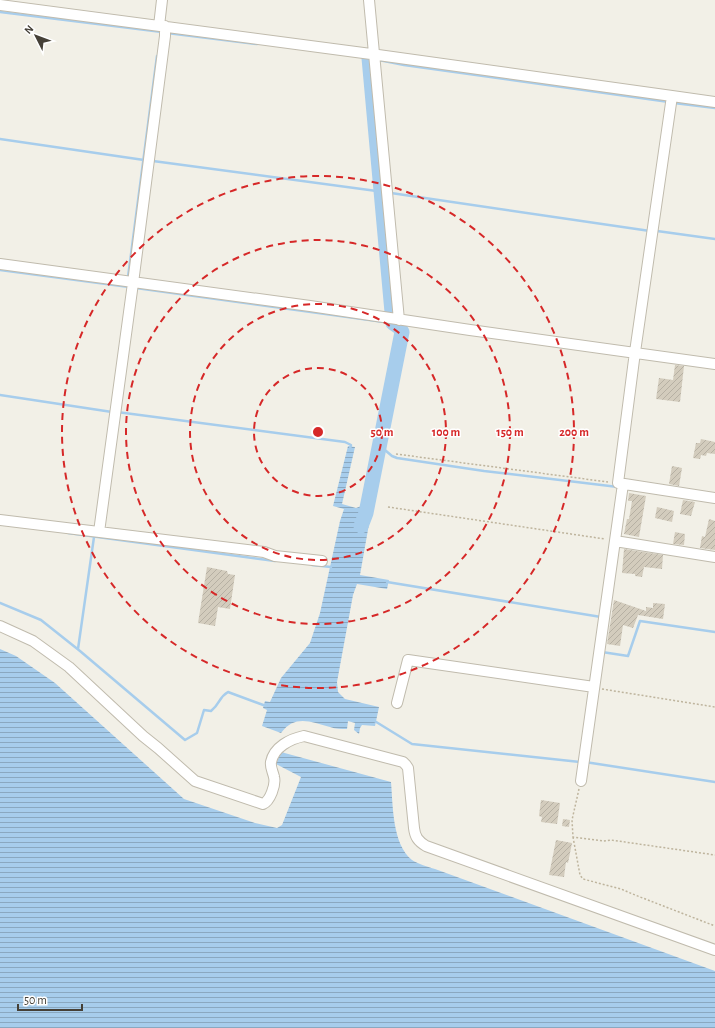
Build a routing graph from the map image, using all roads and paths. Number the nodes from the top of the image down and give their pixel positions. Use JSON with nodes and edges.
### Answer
{"nodes":[{"id":1,"x":162,"y":0,"type":"edge"},
{"id":2,"x":369,"y":0,"type":"edge"},
{"id":3,"x":0,"y":5,"type":"edge"},
{"id":4,"x":163,"y":29,"type":"junction"},
{"id":5,"x":372,"y":56,"type":"junction"},
{"id":6,"x":672,"y":100,"type":"junction"},
{"id":7,"x":715,"y":102,"type":"edge"},
{"id":8,"x":0,"y":264,"type":"edge"},
{"id":9,"x":133,"y":283,"type":"junction"},
{"id":10,"x":395,"y":319,"type":"junction"},
{"id":11,"x":635,"y":352,"type":"junction"},
{"id":12,"x":715,"y":364,"type":"edge"},
{"id":13,"x":396,"y":454,"type":"dead end"},
{"id":14,"x":622,"y":486,"type":"junction"},
{"id":15,"x":715,"y":498,"type":"edge"},
{"id":16,"x":388,"y":507,"type":"dead end"},
{"id":17,"x":0,"y":520,"type":"edge"},
{"id":18,"x":99,"y":532,"type":"junction"},
{"id":19,"x":614,"y":541,"type":"junction"},
{"id":20,"x":715,"y":557,"type":"edge"},
{"id":21,"x":322,"y":561,"type":"dead end"},
{"id":22,"x":0,"y":626,"type":"edge"},
{"id":23,"x":594,"y":687,"type":"junction"},
{"id":24,"x":397,"y":703,"type":"dead end"},
{"id":25,"x":715,"y":707,"type":"edge"},
{"id":26,"x":581,"y":781,"type":"joint"},
{"id":27,"x":573,"y":837,"type":"junction"},
{"id":28,"x":715,"y":855,"type":"edge"},
{"id":29,"x":715,"y":926,"type":"edge"},
{"id":30,"x":715,"y":950,"type":"edge"}],
"edges":[{"from":1,"to":4,"type":"street"},
{"from":2,"to":5,"type":"street"},
{"from":3,"to":4,"type":"street"},
{"from":4,"to":5,"type":"street"},
{"from":4,"to":9,"type":"street"},
{"from":5,"to":6,"type":"street"},
{"from":5,"to":10,"type":"street"},
{"from":6,"to":7,"type":"street"},
{"from":6,"to":11,"type":"street"},
{"from":8,"to":9,"type":"street"},
{"from":9,"to":10,"type":"street"},
{"from":9,"to":18,"type":"street"},
{"from":10,"to":11,"type":"street"},
{"from":11,"to":12,"type":"street"},
{"from":11,"to":14,"type":"street"},
{"from":13,"to":14,"type":"path"},
{"from":14,"to":15,"type":"street"},
{"from":14,"to":19,"type":"street"},
{"from":16,"to":19,"type":"path"},
{"from":17,"to":18,"type":"street"},
{"from":18,"to":21,"type":"street"},
{"from":19,"to":20,"type":"street"},
{"from":19,"to":23,"type":"street"},
{"from":22,"to":30,"type":"street"},
{"from":23,"to":24,"type":"street"},
{"from":23,"to":25,"type":"path"},
{"from":23,"to":26,"type":"street"},
{"from":26,"to":27,"type":"path"},
{"from":27,"to":28,"type":"path"},
{"from":27,"to":29,"type":"path"}]}
